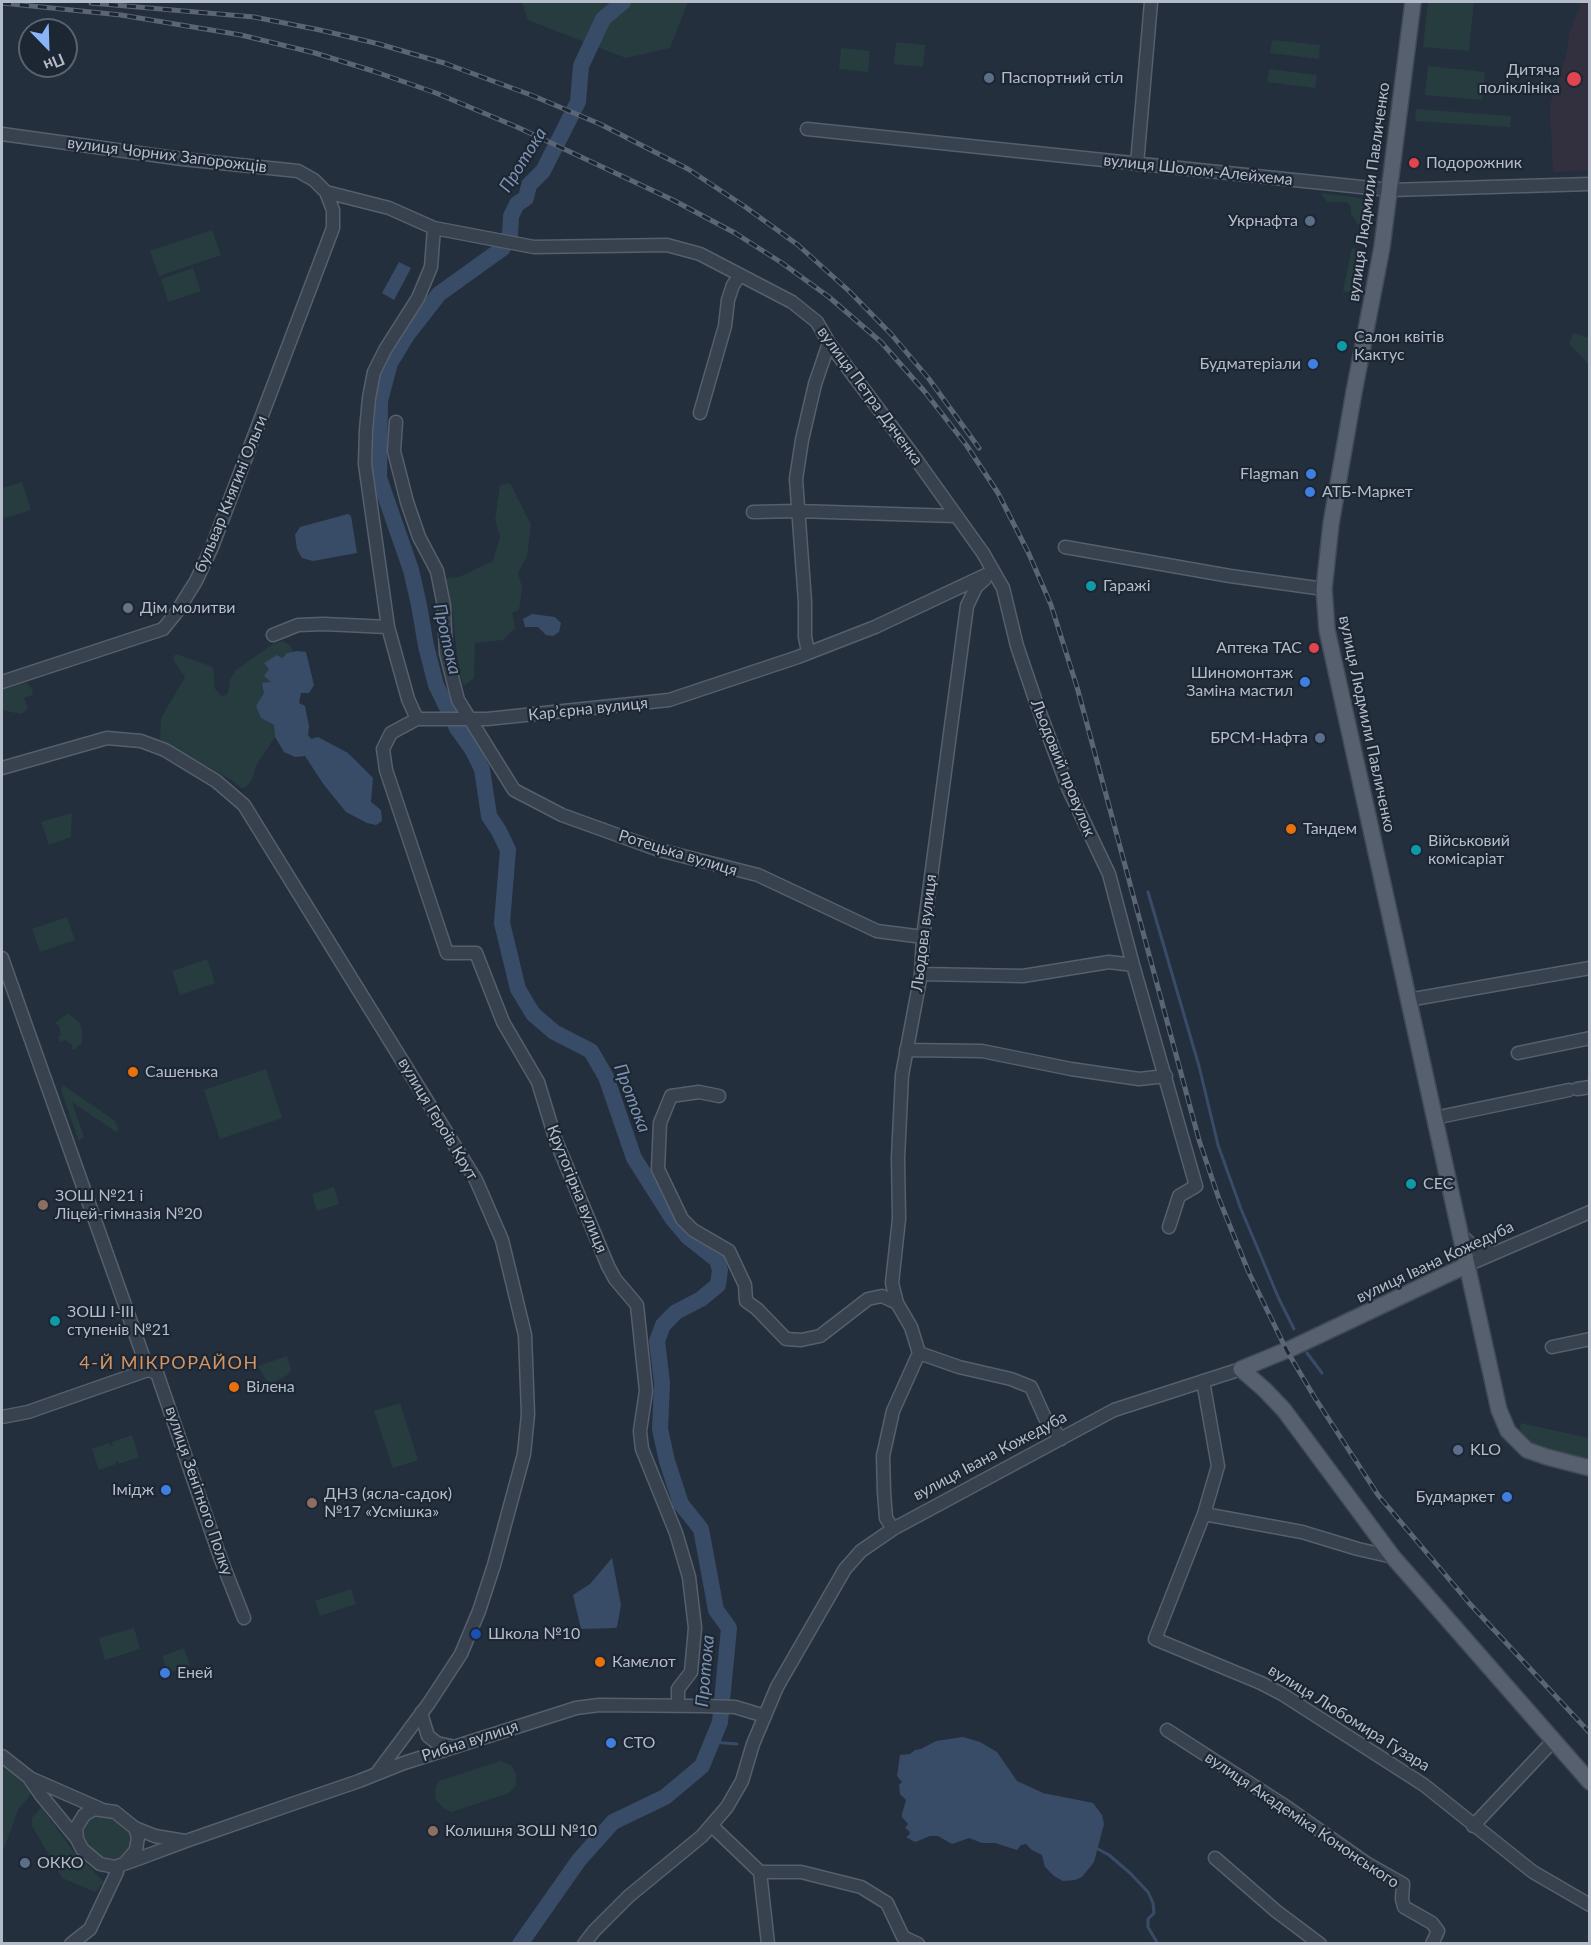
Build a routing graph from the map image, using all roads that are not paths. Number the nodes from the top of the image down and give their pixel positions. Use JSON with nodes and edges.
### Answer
{"nodes":[{"id":1,"x":1151,"y":2,"type":"edge"},
{"id":2,"x":1413,"y":2,"type":"edge"},
{"id":3,"x":807,"y":129,"type":"dead end"},
{"id":4,"x":2,"y":134,"type":"edge"},
{"id":5,"x":1137,"y":164,"type":"junction"},
{"id":6,"x":1393,"y":171,"type":"junction"},
{"id":7,"x":1590,"y":184,"type":"edge"},
{"id":8,"x":1369,"y":188,"type":"junction"},
{"id":9,"x":1412,"y":189,"type":"junction"},
{"id":10,"x":1390,"y":190,"type":"junction"},
{"id":11,"x":326,"y":192,"type":"junction"},
{"id":12,"x":1388,"y":208,"type":"junction"},
{"id":13,"x":434,"y":228,"type":"junction"},
{"id":14,"x":740,"y":275,"type":"junction"},
{"id":15,"x":829,"y":343,"type":"junction"},
{"id":16,"x":700,"y":413,"type":"dead end"},
{"id":17,"x":396,"y":422,"type":"dead end"},
{"id":18,"x":797,"y":511,"type":"junction"},
{"id":19,"x":753,"y":512,"type":"dead end"},
{"id":20,"x":956,"y":516,"type":"junction"},
{"id":21,"x":1065,"y":547,"type":"dead end"},
{"id":22,"x":992,"y":572,"type":"junction"},
{"id":23,"x":1324,"y":589,"type":"junction"},
{"id":24,"x":388,"y":627,"type":"junction"},
{"id":25,"x":273,"y":635,"type":"dead end"},
{"id":26,"x":808,"y":652,"type":"junction"},
{"id":27,"x":2,"y":682,"type":"edge"},
{"id":28,"x":470,"y":718,"type":"junction"},
{"id":29,"x":417,"y":719,"type":"junction"},
{"id":30,"x":2,"y":768,"type":"edge"},
{"id":31,"x":923,"y":937,"type":"junction"},
{"id":32,"x":2,"y":958,"type":"edge"},
{"id":33,"x":1133,"y":965,"type":"junction"},
{"id":34,"x":1590,"y":968,"type":"edge"},
{"id":35,"x":921,"y":974,"type":"junction"},
{"id":36,"x":1408,"y":1000,"type":"junction"},
{"id":37,"x":1590,"y":1038,"type":"edge"},
{"id":38,"x":906,"y":1050,"type":"junction"},
{"id":39,"x":1518,"y":1053,"type":"dead end"},
{"id":40,"x":1166,"y":1076,"type":"junction"},
{"id":41,"x":1579,"y":1088,"type":"edge"},
{"id":42,"x":718,"y":1096,"type":"dead end"},
{"id":43,"x":1434,"y":1118,"type":"junction"},
{"id":44,"x":1586,"y":1215,"type":"edge"},
{"id":45,"x":1169,"y":1227,"type":"dead end"},
{"id":46,"x":1463,"y":1242,"type":"junction"},
{"id":47,"x":1489,"y":1256,"type":"junction"},
{"id":48,"x":1467,"y":1265,"type":"junction"},
{"id":49,"x":1445,"y":1276,"type":"junction"},
{"id":50,"x":1472,"y":1292,"type":"junction"},
{"id":51,"x":897,"y":1303,"type":"junction"},
{"id":52,"x":1590,"y":1339,"type":"edge"},
{"id":53,"x":1552,"y":1347,"type":"dead end"},
{"id":54,"x":919,"y":1353,"type":"junction"},
{"id":55,"x":1241,"y":1370,"type":"junction"},
{"id":56,"x":148,"y":1371,"type":"junction"},
{"id":57,"x":1203,"y":1381,"type":"junction"},
{"id":58,"x":2,"y":1417,"type":"edge"},
{"id":59,"x":1061,"y":1439,"type":"junction"},
{"id":60,"x":1590,"y":1468,"type":"edge"},
{"id":61,"x":1204,"y":1514,"type":"junction"},
{"id":62,"x":893,"y":1529,"type":"junction"},
{"id":63,"x":1393,"y":1557,"type":"junction"},
{"id":64,"x":244,"y":1618,"type":"dead end"},
{"id":65,"x":678,"y":1705,"type":"junction"},
{"id":66,"x":421,"y":1713,"type":"junction"},
{"id":67,"x":765,"y":1716,"type":"junction"},
{"id":68,"x":1167,"y":1730,"type":"dead end"},
{"id":69,"x":1553,"y":1741,"type":"junction"},
{"id":70,"x":452,"y":1747,"type":"junction"},
{"id":71,"x":2,"y":1756,"type":"edge"},
{"id":72,"x":377,"y":1773,"type":"junction"},
{"id":73,"x":30,"y":1778,"type":"junction"},
{"id":74,"x":1590,"y":1782,"type":"edge"},
{"id":75,"x":104,"y":1810,"type":"junction"},
{"id":76,"x":712,"y":1826,"type":"junction"},
{"id":77,"x":1473,"y":1826,"type":"junction"},
{"id":78,"x":135,"y":1828,"type":"junction"},
{"id":79,"x":77,"y":1839,"type":"junction"},
{"id":80,"x":186,"y":1841,"type":"junction"},
{"id":81,"x":1215,"y":1858,"type":"dead end"},
{"id":82,"x":120,"y":1865,"type":"junction"},
{"id":83,"x":760,"y":1872,"type":"junction"},
{"id":84,"x":1590,"y":1905,"type":"edge"},
{"id":85,"x":71,"y":1944,"type":"edge"},
{"id":86,"x":584,"y":1944,"type":"edge"},
{"id":87,"x":768,"y":1944,"type":"edge"},
{"id":88,"x":918,"y":1944,"type":"edge"},
{"id":89,"x":1320,"y":1944,"type":"edge"},
{"id":90,"x":1432,"y":1944,"type":"edge"}],
"edges":[{"from":1,"to":5,"type":"street"},
{"from":2,"to":6,"type":"main road","name":"вулиця Людмили Павличенко"},
{"from":3,"to":5,"type":"street","name":"вулиця Шолом-Алейхема"},
{"from":4,"to":11,"type":"street","name":"вулиця Чорних Запорожців"},
{"from":5,"to":8,"type":"street","name":"вулиця Шолом-Алейхема"},
{"from":6,"to":8,"type":"street"},
{"from":6,"to":9,"type":"street"},
{"from":6,"to":10,"type":"main road","name":"вулиця Людмили Павличенко"},
{"from":7,"to":9,"type":"street","name":"вулиця Шолом-Алейхема"},
{"from":8,"to":10,"type":"street","name":"вулиця Шолом-Алейхема"},
{"from":8,"to":12,"type":"street"},
{"from":9,"to":10,"type":"street","name":"вулиця Шолом-Алейхема"},
{"from":9,"to":12,"type":"street"},
{"from":10,"to":12,"type":"main road","name":"вулиця Людмили Павличенко"},
{"from":11,"to":13,"type":"street","name":"вулиця Петра Дяченка"},
{"from":11,"to":27,"type":"street","name":"бульвар Княгині Ольги"},
{"from":12,"to":23,"type":"main road","name":"вулиця Людмили Павличенко"},
{"from":13,"to":14,"type":"street","name":"вулиця Петра Дяченка"},
{"from":13,"to":24,"type":"street"},
{"from":14,"to":15,"type":"street","name":"вулиця Петра Дяченка"},
{"from":14,"to":16,"type":"street"},
{"from":15,"to":18,"type":"street"},
{"from":15,"to":20,"type":"street","name":"вулиця Петра Дяченка"},
{"from":17,"to":28,"type":"street"},
{"from":18,"to":19,"type":"street"},
{"from":18,"to":20,"type":"street"},
{"from":18,"to":26,"type":"street"},
{"from":20,"to":22,"type":"street","name":"вулиця Петра Дяченка"},
{"from":21,"to":23,"type":"street"},
{"from":22,"to":26,"type":"street","name":"Карʼєрна вулиця"},
{"from":22,"to":31,"type":"street","name":"Льодова вулиця"},
{"from":22,"to":33,"type":"street","name":"Льодовий провулок"},
{"from":23,"to":36,"type":"main road","name":"вулиця Людмили Павличенко"},
{"from":24,"to":25,"type":"street"},
{"from":24,"to":29,"type":"street"},
{"from":26,"to":28,"type":"street","name":"Карʼєрна вулиця"},
{"from":28,"to":29,"type":"street","name":"Карʼєрна вулиця"},
{"from":28,"to":31,"type":"street","name":"Ротецька вулиця"},
{"from":29,"to":65,"type":"street","name":"Крутогірна вулиця"},
{"from":30,"to":66,"type":"street","name":"вулиця Героїв Крут"},
{"from":31,"to":35,"type":"street","name":"Льодова вулиця"},
{"from":32,"to":56,"type":"street","name":"вулиця Зенітного Полку"},
{"from":33,"to":35,"type":"street"},
{"from":33,"to":40,"type":"street","name":"Льодовий провулок"},
{"from":34,"to":36,"type":"street"},
{"from":35,"to":38,"type":"street","name":"Льодова вулиця"},
{"from":36,"to":43,"type":"main road","name":"вулиця Людмили Павличенко"},
{"from":37,"to":39,"type":"street"},
{"from":38,"to":40,"type":"street"},
{"from":38,"to":51,"type":"street","name":"Льодова вулиця"},
{"from":40,"to":45,"type":"street","name":"Льодовий провулок"},
{"from":41,"to":43,"type":"street"},
{"from":42,"to":51,"type":"street"},
{"from":43,"to":46,"type":"main road","name":"вулиця Людмили Павличенко"},
{"from":44,"to":47,"type":"street","name":"вулиця Івана Кожедуба"},
{"from":46,"to":47,"type":"street"},
{"from":46,"to":48,"type":"main road","name":"вулиця Людмили Павличенко"},
{"from":46,"to":49,"type":"main road"},
{"from":47,"to":48,"type":"street","name":"вулиця Івана Кожедуба"},
{"from":47,"to":50,"type":"street"},
{"from":48,"to":49,"type":"main road","name":"вулиця Івана Кожедуба"},
{"from":48,"to":50,"type":"main road","name":"вулиця Людмили Павличенко"},
{"from":49,"to":50,"type":"main road"},
{"from":49,"to":55,"type":"main road","name":"вулиця Івана Кожедуба"},
{"from":50,"to":60,"type":"main road","name":"вулиця Людмили Павличенко"},
{"from":51,"to":54,"type":"street","name":"Льодова вулиця"},
{"from":52,"to":53,"type":"street"},
{"from":54,"to":59,"type":"street"},
{"from":54,"to":62,"type":"street"},
{"from":55,"to":57,"type":"street","name":"вулиця Івана Кожедуба"},
{"from":55,"to":63,"type":"main road"},
{"from":56,"to":58,"type":"street"},
{"from":56,"to":64,"type":"street","name":"вулиця Зенітного Полку"},
{"from":57,"to":59,"type":"street","name":"вулиця Івана Кожедуба"},
{"from":57,"to":61,"type":"street","name":"вулиця Любомира Гузара"},
{"from":59,"to":62,"type":"street","name":"вулиця Івана Кожедуба"},
{"from":61,"to":63,"type":"street"},
{"from":61,"to":77,"type":"street","name":"вулиця Любомира Гузара"},
{"from":62,"to":67,"type":"street","name":"вулиця Івана Кожедуба"},
{"from":63,"to":69,"type":"main road"},
{"from":65,"to":67,"type":"street","name":"Рибна вулиця"},
{"from":65,"to":70,"type":"street","name":"Рибна вулиця"},
{"from":66,"to":70,"type":"street"},
{"from":66,"to":72,"type":"street","name":"вулиця Героїв Крут"},
{"from":67,"to":76,"type":"street","name":"вулиця Івана Кожедуба"},
{"from":68,"to":90,"type":"street","name":"вулиця Академіка Кононського"},
{"from":69,"to":74,"type":"main road"},
{"from":69,"to":77,"type":"street"},
{"from":70,"to":72,"type":"street","name":"Рибна вулиця"},
{"from":71,"to":73,"type":"street"},
{"from":72,"to":80,"type":"street","name":"Рибна вулиця"},
{"from":73,"to":75,"type":"street"},
{"from":73,"to":79,"type":"street"},
{"from":75,"to":78,"type":"street"},
{"from":75,"to":79,"type":"street"},
{"from":76,"to":83,"type":"street"},
{"from":76,"to":86,"type":"street","name":"вулиця Івана Кожедуба"},
{"from":77,"to":84,"type":"street","name":"вулиця Любомира Гузара"},
{"from":78,"to":80,"type":"street","name":"Рибна вулиця"},
{"from":78,"to":82,"type":"street"},
{"from":79,"to":82,"type":"street"},
{"from":80,"to":82,"type":"street","name":"Рибна вулиця"},
{"from":81,"to":89,"type":"street"},
{"from":82,"to":85,"type":"street"},
{"from":83,"to":87,"type":"street"},
{"from":83,"to":88,"type":"street"}]}
